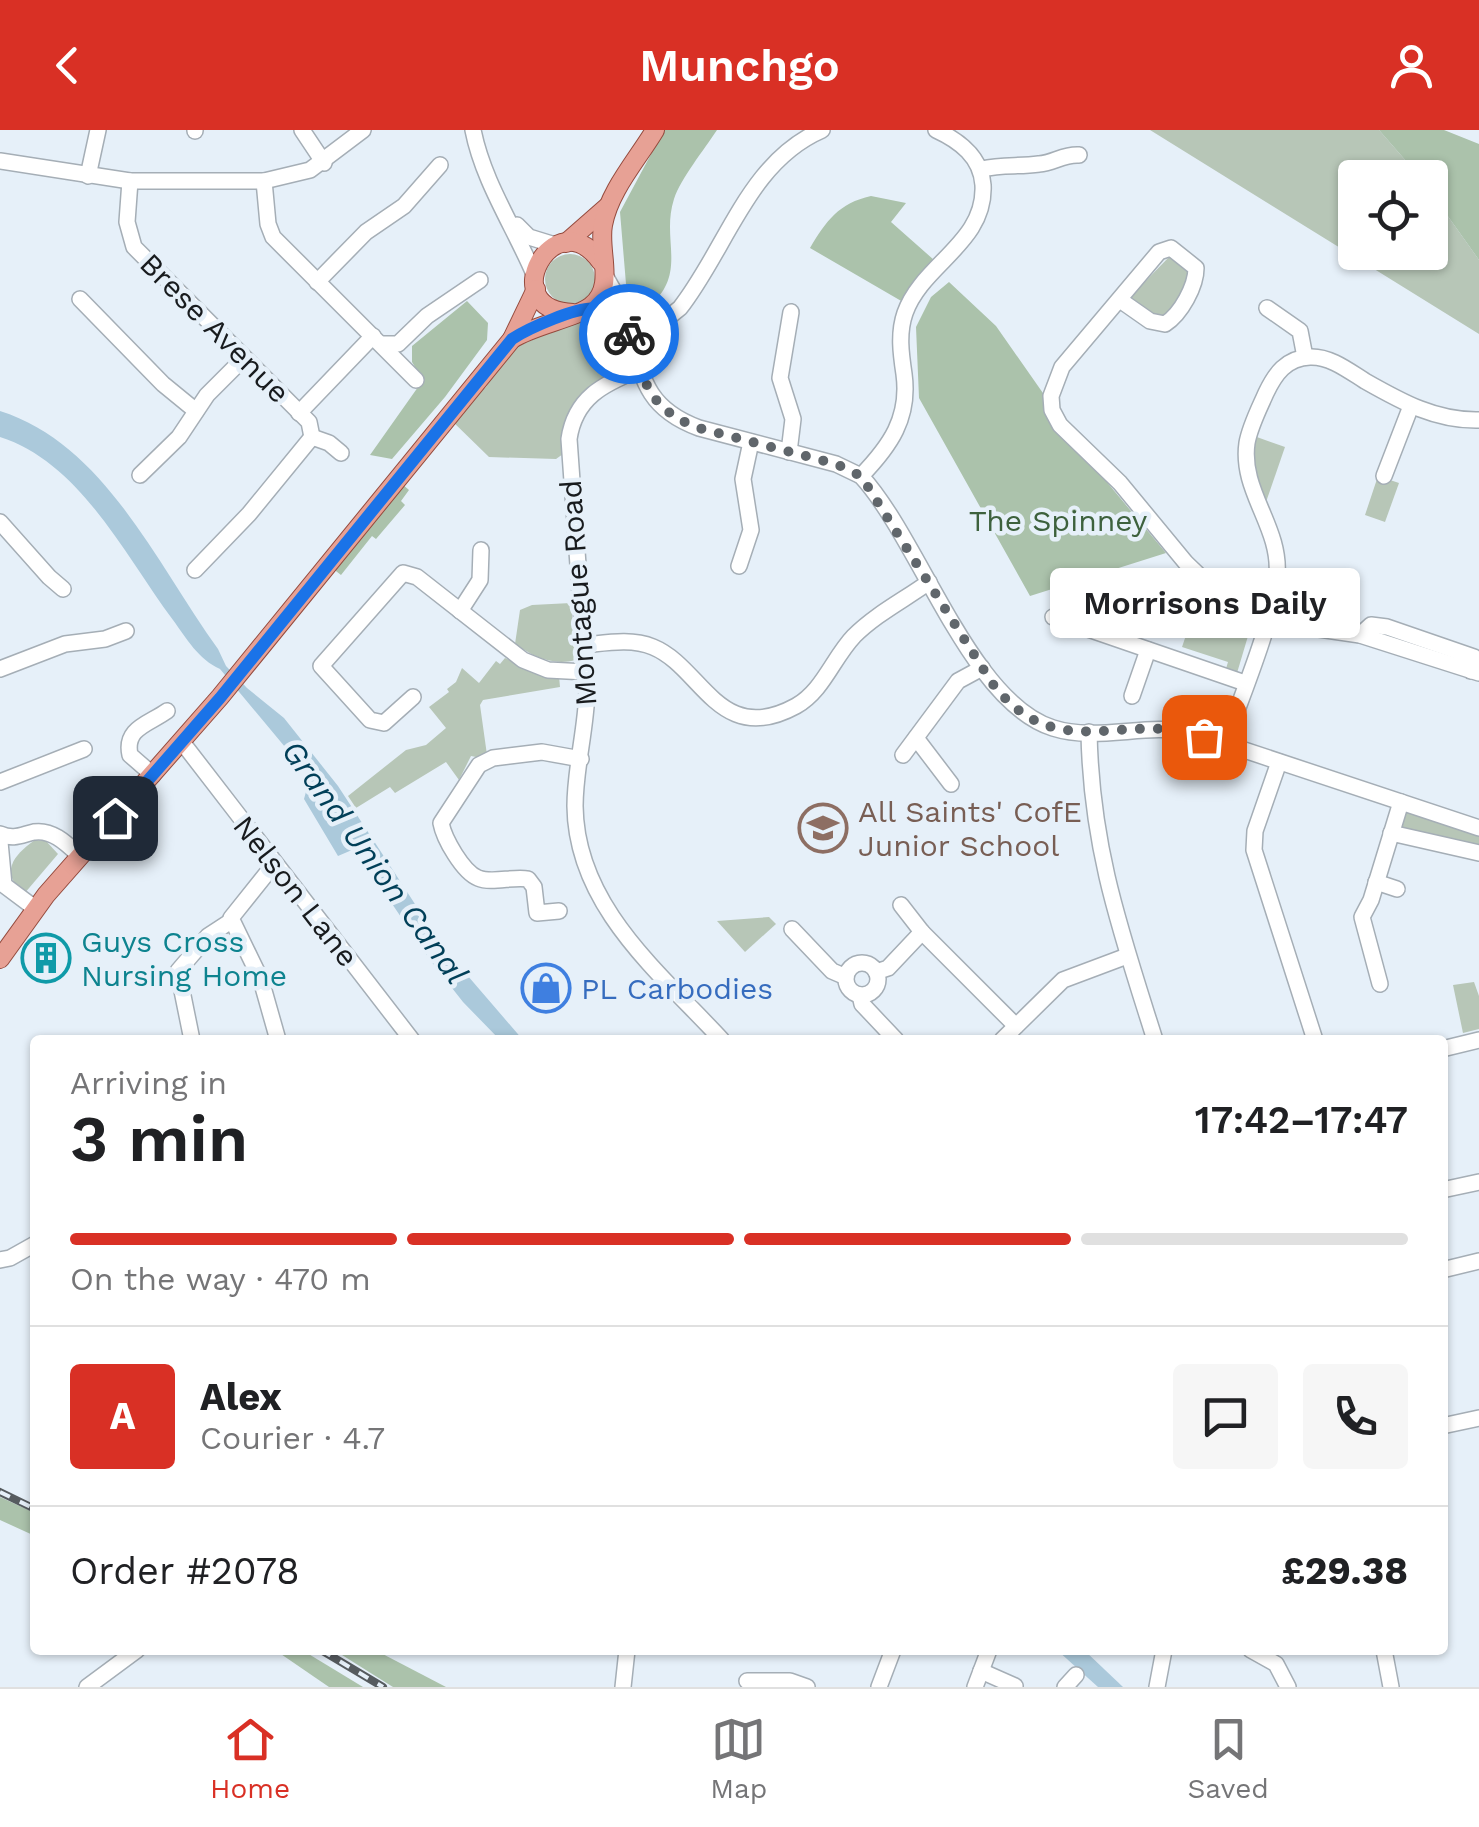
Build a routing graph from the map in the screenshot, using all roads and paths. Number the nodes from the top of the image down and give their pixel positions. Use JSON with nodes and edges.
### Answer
{"nodes":[{"id":1,"x":98,"y":130,"type":"edge"},
{"id":2,"x":302,"y":130,"type":"edge"},
{"id":3,"x":363,"y":130,"type":"edge"},
{"id":4,"x":473,"y":130,"type":"edge"},
{"id":5,"x":654,"y":130,"type":"edge"},
{"id":6,"x":822,"y":130,"type":"edge"},
{"id":7,"x":936,"y":130,"type":"edge"},
{"id":8,"x":1079,"y":155,"type":"dead end"},
{"id":9,"x":0,"y":161,"type":"edge"},
{"id":10,"x":324,"y":163,"type":"junction"},
{"id":11,"x":982,"y":169,"type":"junction"},
{"id":12,"x":88,"y":176,"type":"junction"},
{"id":13,"x":438,"y":176,"type":"dead end"},
{"id":14,"x":130,"y":180,"type":"junction"},
{"id":15,"x":264,"y":181,"type":"junction"},
{"id":16,"x":608,"y":207,"type":"junction"},
{"id":17,"x":510,"y":219,"type":"junction"},
{"id":18,"x":560,"y":244,"type":"junction"},
{"id":19,"x":603,"y":268,"type":"junction"},
{"id":20,"x":317,"y":282,"type":"junction"},
{"id":21,"x":535,"y":282,"type":"junction"},
{"id":22,"x":476,"y":289,"type":"dead end"},
{"id":23,"x":1120,"y":300,"type":"junction"},
{"id":24,"x":1267,"y":308,"type":"dead end"},
{"id":25,"x":82,"y":309,"type":"dead end"},
{"id":26,"x":582,"y":310,"type":"junction"},
{"id":27,"x":791,"y":312,"type":"dead end"},
{"id":28,"x":630,"y":335,"type":"junction"},
{"id":29,"x":512,"y":339,"type":"junction"},
{"id":30,"x":378,"y":340,"type":"junction"},
{"id":31,"x":1304,"y":357,"type":"junction"},
{"id":32,"x":244,"y":358,"type":"junction"},
{"id":33,"x":638,"y":370,"type":"junction"},
{"id":34,"x":416,"y":380,"type":"dead end"},
{"id":35,"x":1411,"y":406,"type":"junction"},
{"id":36,"x":196,"y":412,"type":"junction"},
{"id":37,"x":299,"y":412,"type":"junction"},
{"id":38,"x":1479,"y":420,"type":"edge"},
{"id":39,"x":312,"y":437,"type":"junction"},
{"id":40,"x":751,"y":442,"type":"junction"},
{"id":41,"x":790,"y":452,"type":"junction"},
{"id":42,"x":340,"y":453,"type":"dead end"},
{"id":43,"x":147,"y":472,"type":"dead end"},
{"id":44,"x":861,"y":476,"type":"junction"},
{"id":45,"x":1384,"y":476,"type":"dead end"},
{"id":46,"x":0,"y":522,"type":"edge"},
{"id":47,"x":16,"y":542,"type":"junction"},
{"id":48,"x":481,"y":550,"type":"dead end"},
{"id":49,"x":0,"y":553,"type":"edge"},
{"id":50,"x":198,"y":561,"type":"dead end"},
{"id":51,"x":738,"y":566,"type":"dead end"},
{"id":52,"x":929,"y":582,"type":"junction"},
{"id":53,"x":63,"y":588,"type":"dead end"},
{"id":54,"x":460,"y":610,"type":"junction"},
{"id":55,"x":1059,"y":614,"type":"dead end"},
{"id":56,"x":1266,"y":620,"type":"junction"},
{"id":57,"x":126,"y":631,"type":"dead end"},
{"id":58,"x":584,"y":646,"type":"junction"},
{"id":59,"x":1148,"y":650,"type":"junction"},
{"id":60,"x":982,"y":668,"type":"junction"},
{"id":61,"x":0,"y":669,"type":"edge"},
{"id":62,"x":586,"y":672,"type":"junction"},
{"id":63,"x":1475,"y":672,"type":"edge"},
{"id":64,"x":1245,"y":683,"type":"junction"},
{"id":65,"x":1132,"y":696,"type":"dead end"},
{"id":66,"x":414,"y":698,"type":"dead end"},
{"id":67,"x":165,"y":718,"type":"dead end"},
{"id":68,"x":1089,"y":732,"type":"junction"},
{"id":69,"x":916,"y":738,"type":"junction"},
{"id":70,"x":182,"y":742,"type":"junction"},
{"id":71,"x":1225,"y":744,"type":"junction"},
{"id":72,"x":84,"y":749,"type":"dead end"},
{"id":73,"x":902,"y":755,"type":"dead end"},
{"id":74,"x":581,"y":759,"type":"junction"},
{"id":75,"x":1278,"y":762,"type":"junction"},
{"id":76,"x":153,"y":775,"type":"junction"},
{"id":77,"x":0,"y":782,"type":"edge"},
{"id":78,"x":952,"y":784,"type":"dead end"},
{"id":79,"x":1400,"y":802,"type":"junction"},
{"id":80,"x":1479,"y":828,"type":"edge"},
{"id":81,"x":1391,"y":833,"type":"junction"},
{"id":82,"x":0,"y":834,"type":"edge"},
{"id":83,"x":27,"y":835,"type":"junction"},
{"id":84,"x":0,"y":842,"type":"edge"},
{"id":85,"x":1479,"y":853,"type":"edge"},
{"id":86,"x":80,"y":856,"type":"junction"},
{"id":87,"x":275,"y":863,"type":"junction"},
{"id":88,"x":2,"y":866,"type":"edge"},
{"id":89,"x":1376,"y":882,"type":"junction"},
{"id":90,"x":1397,"y":888,"type":"dead end"},
{"id":91,"x":901,"y":906,"type":"dead end"},
{"id":92,"x":36,"y":909,"type":"junction"},
{"id":93,"x":559,"y":911,"type":"dead end"},
{"id":94,"x":231,"y":922,"type":"junction"},
{"id":95,"x":792,"y":929,"type":"dead end"},
{"id":96,"x":922,"y":932,"type":"junction"},
{"id":97,"x":1127,"y":956,"type":"junction"},
{"id":98,"x":0,"y":959,"type":"edge"},
{"id":99,"x":876,"y":972,"type":"junction"},
{"id":100,"x":846,"y":977,"type":"junction"},
{"id":101,"x":1380,"y":984,"type":"dead end"},
{"id":102,"x":860,"y":994,"type":"junction"},
{"id":103,"x":1016,"y":1026,"type":"junction"},
{"id":104,"x":191,"y":1035,"type":"edge"},
{"id":105,"x":277,"y":1035,"type":"edge"},
{"id":106,"x":408,"y":1035,"type":"edge"},
{"id":107,"x":717,"y":1035,"type":"edge"},
{"id":108,"x":891,"y":1035,"type":"edge"},
{"id":109,"x":1007,"y":1035,"type":"edge"},
{"id":110,"x":1154,"y":1035,"type":"edge"},
{"id":111,"x":1313,"y":1035,"type":"edge"},
{"id":112,"x":1479,"y":1040,"type":"edge"},
{"id":113,"x":1448,"y":1048,"type":"edge"},
{"id":114,"x":1479,"y":1182,"type":"edge"},
{"id":115,"x":1448,"y":1189,"type":"edge"},
{"id":116,"x":30,"y":1247,"type":"edge"},
{"id":117,"x":0,"y":1260,"type":"edge"},
{"id":118,"x":1479,"y":1261,"type":"edge"},
{"id":119,"x":1448,"y":1269,"type":"edge"},
{"id":120,"x":1479,"y":1418,"type":"edge"},
{"id":121,"x":1448,"y":1425,"type":"edge"},
{"id":122,"x":130,"y":1655,"type":"edge"},
{"id":123,"x":627,"y":1655,"type":"edge"},
{"id":124,"x":890,"y":1655,"type":"edge"},
{"id":125,"x":987,"y":1655,"type":"edge"},
{"id":126,"x":1163,"y":1655,"type":"edge"},
{"id":127,"x":1260,"y":1655,"type":"edge"},
{"id":128,"x":1385,"y":1655,"type":"edge"},
{"id":129,"x":978,"y":1679,"type":"edge"},
{"id":130,"x":748,"y":1680,"type":"edge"},
{"id":131,"x":1015,"y":1686,"type":"edge"},
{"id":132,"x":88,"y":1687,"type":"edge"},
{"id":133,"x":623,"y":1687,"type":"edge"},
{"id":134,"x":806,"y":1687,"type":"edge"},
{"id":135,"x":879,"y":1687,"type":"edge"},
{"id":136,"x":1157,"y":1687,"type":"edge"},
{"id":137,"x":1288,"y":1687,"type":"edge"},
{"id":138,"x":1392,"y":1687,"type":"edge"}],
"edges":[{"from":1,"to":12,"type":"street"},
{"from":2,"to":10,"type":"street"},
{"from":3,"to":10,"type":"street"},
{"from":4,"to":17,"type":"street"},
{"from":5,"to":16,"type":"main road"},
{"from":6,"to":28,"type":"street"},
{"from":7,"to":11,"type":"street"},
{"from":8,"to":11,"type":"street"},
{"from":9,"to":12,"type":"street"},
{"from":10,"to":15,"type":"street"},
{"from":11,"to":44,"type":"street"},
{"from":12,"to":14,"type":"street"},
{"from":13,"to":20,"type":"street"},
{"from":14,"to":15,"type":"street"},
{"from":14,"to":32,"type":"street","name":"Brese Avenue"},
{"from":15,"to":20,"type":"street"},
{"from":16,"to":18,"type":"main road"},
{"from":16,"to":19,"type":"main road"},
{"from":17,"to":18,"type":"street"},
{"from":17,"to":21,"type":"street"},
{"from":18,"to":19,"type":"main road"},
{"from":18,"to":21,"type":"main road"},
{"from":19,"to":26,"type":"main road"},
{"from":19,"to":28,"type":"street"},
{"from":20,"to":30,"type":"street"},
{"from":21,"to":26,"type":"main road"},
{"from":21,"to":29,"type":"main road"},
{"from":22,"to":30,"type":"street"},
{"from":23,"to":23,"type":"street"},
{"from":23,"to":56,"type":"street"},
{"from":24,"to":31,"type":"street"},
{"from":25,"to":36,"type":"street"},
{"from":26,"to":28,"type":"street"},
{"from":26,"to":29,"type":"main road"},
{"from":27,"to":41,"type":"street"},
{"from":28,"to":33,"type":"street"},
{"from":29,"to":70,"type":"main road"},
{"from":30,"to":34,"type":"street"},
{"from":30,"to":37,"type":"street"},
{"from":31,"to":35,"type":"street"},
{"from":31,"to":56,"type":"street"},
{"from":32,"to":36,"type":"street"},
{"from":32,"to":37,"type":"street","name":"Brese Avenue"},
{"from":33,"to":40,"type":"street"},
{"from":33,"to":58,"type":"street","name":"Montague Road"},
{"from":35,"to":38,"type":"street"},
{"from":35,"to":45,"type":"street"},
{"from":36,"to":43,"type":"street"},
{"from":37,"to":39,"type":"street","name":"Brese Avenue"},
{"from":39,"to":42,"type":"street"},
{"from":39,"to":50,"type":"street"},
{"from":40,"to":41,"type":"street"},
{"from":40,"to":51,"type":"street"},
{"from":41,"to":44,"type":"street"},
{"from":44,"to":52,"type":"street"},
{"from":46,"to":47,"type":"street"},
{"from":47,"to":49,"type":"street"},
{"from":47,"to":53,"type":"street"},
{"from":48,"to":54,"type":"street"},
{"from":52,"to":58,"type":"street"},
{"from":52,"to":60,"type":"street"},
{"from":54,"to":62,"type":"street"},
{"from":54,"to":66,"type":"street"},
{"from":55,"to":59,"type":"street"},
{"from":56,"to":63,"type":"street"},
{"from":56,"to":64,"type":"street"},
{"from":57,"to":61,"type":"street"},
{"from":58,"to":62,"type":"street","name":"Montague Road"},
{"from":59,"to":64,"type":"street"},
{"from":59,"to":65,"type":"street"},
{"from":60,"to":68,"type":"street"},
{"from":60,"to":69,"type":"street"},
{"from":62,"to":74,"type":"street","name":"Montague Road"},
{"from":64,"to":71,"type":"street"},
{"from":67,"to":76,"type":"street"},
{"from":68,"to":71,"type":"street"},
{"from":68,"to":97,"type":"street"},
{"from":69,"to":73,"type":"street"},
{"from":69,"to":78,"type":"street"},
{"from":70,"to":76,"type":"main road"},
{"from":70,"to":87,"type":"street","name":"Nelson Lane"},
{"from":71,"to":75,"type":"street"},
{"from":72,"to":77,"type":"street"},
{"from":74,"to":93,"type":"street"},
{"from":74,"to":107,"type":"street","name":"Montague Road"},
{"from":75,"to":79,"type":"street"},
{"from":75,"to":111,"type":"street"},
{"from":76,"to":86,"type":"main road"},
{"from":79,"to":80,"type":"street"},
{"from":79,"to":81,"type":"street"},
{"from":81,"to":85,"type":"street"},
{"from":81,"to":89,"type":"street"},
{"from":82,"to":83,"type":"street"},
{"from":83,"to":86,"type":"street"},
{"from":83,"to":88,"type":"street"},
{"from":84,"to":88,"type":"street"},
{"from":86,"to":92,"type":"main road"},
{"from":87,"to":94,"type":"street"},
{"from":87,"to":106,"type":"street","name":"Nelson Lane"},
{"from":88,"to":92,"type":"street"},
{"from":89,"to":90,"type":"street"},
{"from":89,"to":101,"type":"street"},
{"from":91,"to":96,"type":"street"},
{"from":92,"to":98,"type":"main road"},
{"from":94,"to":104,"type":"street"},
{"from":94,"to":105,"type":"street"},
{"from":95,"to":100,"type":"street"},
{"from":96,"to":99,"type":"street"},
{"from":96,"to":103,"type":"street"},
{"from":97,"to":103,"type":"street"},
{"from":97,"to":110,"type":"street"},
{"from":99,"to":100,"type":"street"},
{"from":99,"to":102,"type":"street"},
{"from":100,"to":102,"type":"street"},
{"from":102,"to":108,"type":"street"},
{"from":103,"to":109,"type":"street"},
{"from":112,"to":113,"type":"street"},
{"from":114,"to":115,"type":"street"},
{"from":116,"to":117,"type":"street"},
{"from":118,"to":119,"type":"street"},
{"from":120,"to":121,"type":"street"},
{"from":122,"to":132,"type":"street"},
{"from":123,"to":133,"type":"street"},
{"from":124,"to":135,"type":"street"},
{"from":125,"to":129,"type":"street"},
{"from":126,"to":136,"type":"street"},
{"from":127,"to":137,"type":"street"},
{"from":128,"to":138,"type":"street"},
{"from":129,"to":131,"type":"street"},
{"from":130,"to":134,"type":"street"}]}
